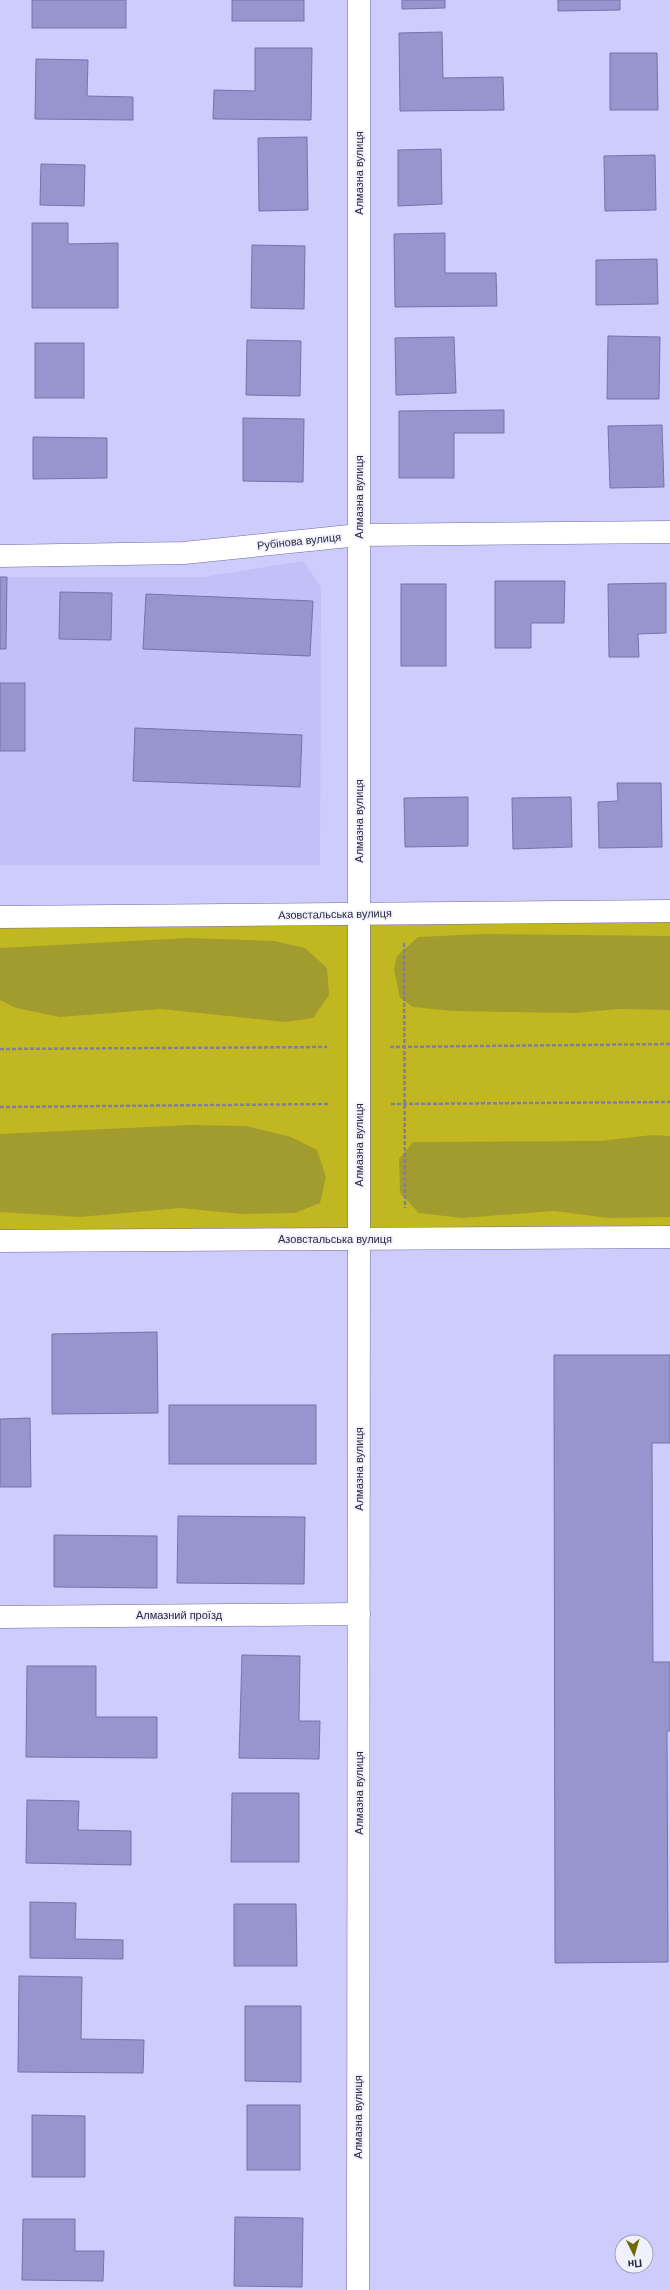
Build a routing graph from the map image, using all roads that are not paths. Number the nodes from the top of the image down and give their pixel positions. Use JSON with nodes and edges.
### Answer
{"nodes":[{"id":1,"x":359,"y":0,"type":"edge"},
{"id":2,"x":670,"y":532,"type":"edge"},
{"id":3,"x":359,"y":535,"type":"junction"},
{"id":4,"x":0,"y":556,"type":"edge"},
{"id":5,"x":670,"y":911,"type":"edge"},
{"id":6,"x":359,"y":914,"type":"junction"},
{"id":7,"x":0,"y":917,"type":"edge"},
{"id":8,"x":670,"y":1237,"type":"edge"},
{"id":9,"x":359,"y":1239,"type":"junction"},
{"id":10,"x":0,"y":1241,"type":"edge"},
{"id":11,"x":359,"y":1614,"type":"junction"},
{"id":12,"x":0,"y":1616,"type":"edge"},
{"id":13,"x":358,"y":2290,"type":"edge"}],
"edges":[{"from":1,"to":3,"type":"street","name":"Алмазна вулиця"},
{"from":2,"to":3,"type":"street","name":"Рубінова вулиця"},
{"from":3,"to":4,"type":"street","name":"Рубінова вулиця"},
{"from":3,"to":6,"type":"street","name":"Алмазна вулиця"},
{"from":5,"to":6,"type":"street","name":"Азовстальська вулиця"},
{"from":6,"to":7,"type":"street","name":"Азовстальська вулиця"},
{"from":6,"to":9,"type":"street","name":"Алмазна вулиця"},
{"from":8,"to":9,"type":"street","name":"Азовстальська вулиця"},
{"from":9,"to":10,"type":"street","name":"Азовстальська вулиця"},
{"from":9,"to":11,"type":"street","name":"Алмазна вулиця"},
{"from":11,"to":12,"type":"street","name":"Алмазний проїзд"},
{"from":11,"to":13,"type":"street","name":"Алмазна вулиця"}]}
